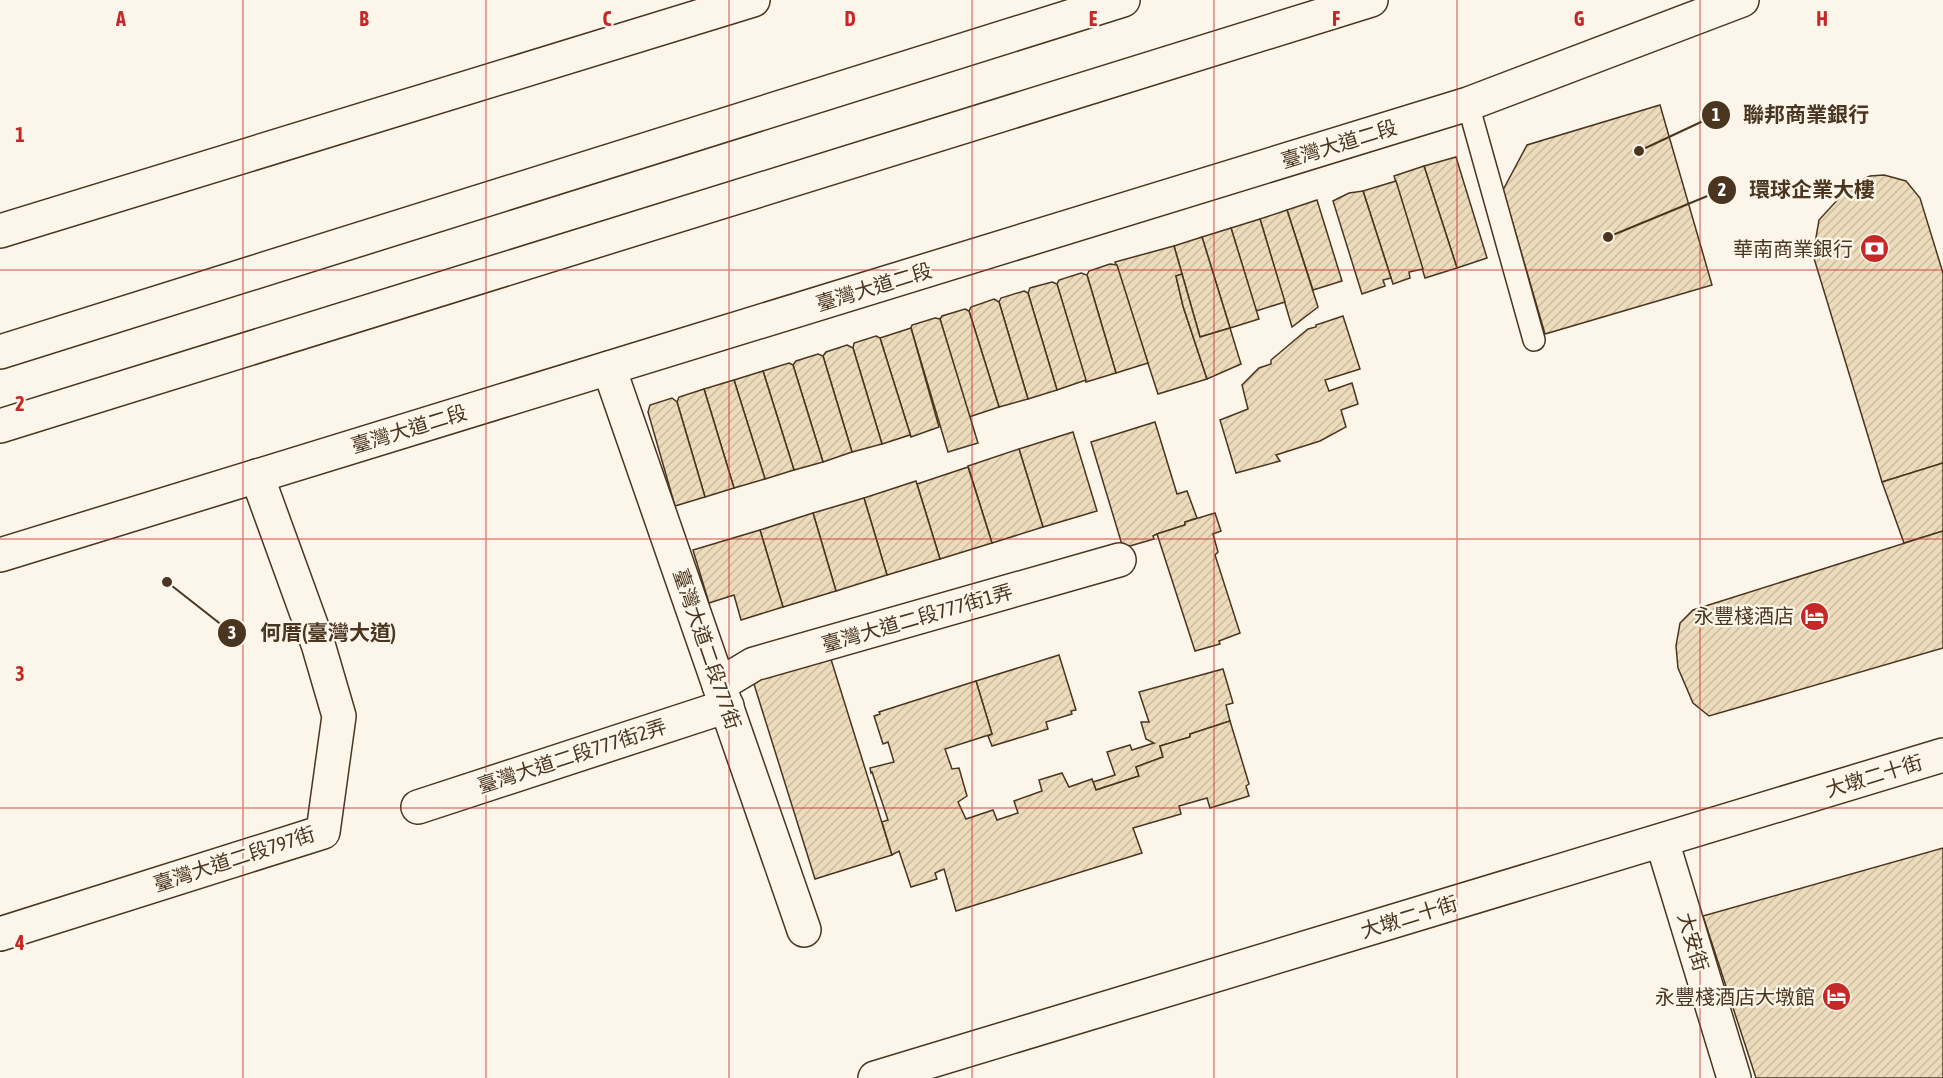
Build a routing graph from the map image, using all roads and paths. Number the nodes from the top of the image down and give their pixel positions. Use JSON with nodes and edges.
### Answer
{"nodes":[{"id":1,"x":753,"y":0,"type":"edge"},
{"id":2,"x":1123,"y":0,"type":"edge"},
{"id":3,"x":1371,"y":0,"type":"edge"},
{"id":4,"x":1742,"y":0,"type":"edge"},
{"id":5,"x":1468,"y":104,"type":"junction"},
{"id":6,"x":0,"y":231,"type":"edge"},
{"id":7,"x":1534,"y":340,"type":"dead end"},
{"id":8,"x":0,"y":352,"type":"edge"},
{"id":9,"x":609,"y":368,"type":"junction"},
{"id":10,"x":0,"y":426,"type":"edge"},
{"id":11,"x":257,"y":476,"type":"junction"},
{"id":12,"x":0,"y":555,"type":"edge"},
{"id":13,"x":1119,"y":560,"type":"dead end"},
{"id":14,"x":723,"y":696,"type":"junction"},
{"id":15,"x":1943,"y":755,"type":"edge"},
{"id":16,"x":418,"y":807,"type":"dead end"},
{"id":17,"x":1662,"y":841,"type":"junction"},
{"id":18,"x":804,"y":930,"type":"dead end"},
{"id":19,"x":0,"y":934,"type":"edge"},
{"id":20,"x":875,"y":1078,"type":"edge"},
{"id":21,"x":1734,"y":1078,"type":"edge"}],
"edges":[{"from":1,"to":6,"type":"main road"},
{"from":2,"to":8,"type":"main road"},
{"from":3,"to":10,"type":"main road"},
{"from":4,"to":5,"type":"main road","name":"臺灣大道二段"},
{"from":5,"to":7,"type":"lane"},
{"from":5,"to":9,"type":"main road","name":"臺灣大道二段"},
{"from":9,"to":11,"type":"main road","name":"臺灣大道二段"},
{"from":9,"to":14,"type":"main road","name":"臺灣大道二段777街"},
{"from":11,"to":12,"type":"main road","name":"臺灣大道二段"},
{"from":11,"to":19,"type":"main road","name":"臺灣大道二段797街"},
{"from":13,"to":14,"type":"main road","name":"臺灣大道二段777街1弄"},
{"from":14,"to":16,"type":"main road","name":"臺灣大道二段777街2弄"},
{"from":14,"to":18,"type":"main road","name":"臺灣大道二段777街"},
{"from":15,"to":17,"type":"main road","name":"大墩二十街"},
{"from":17,"to":20,"type":"main road","name":"大墩二十街"},
{"from":17,"to":21,"type":"main road","name":"大安街"}]}
